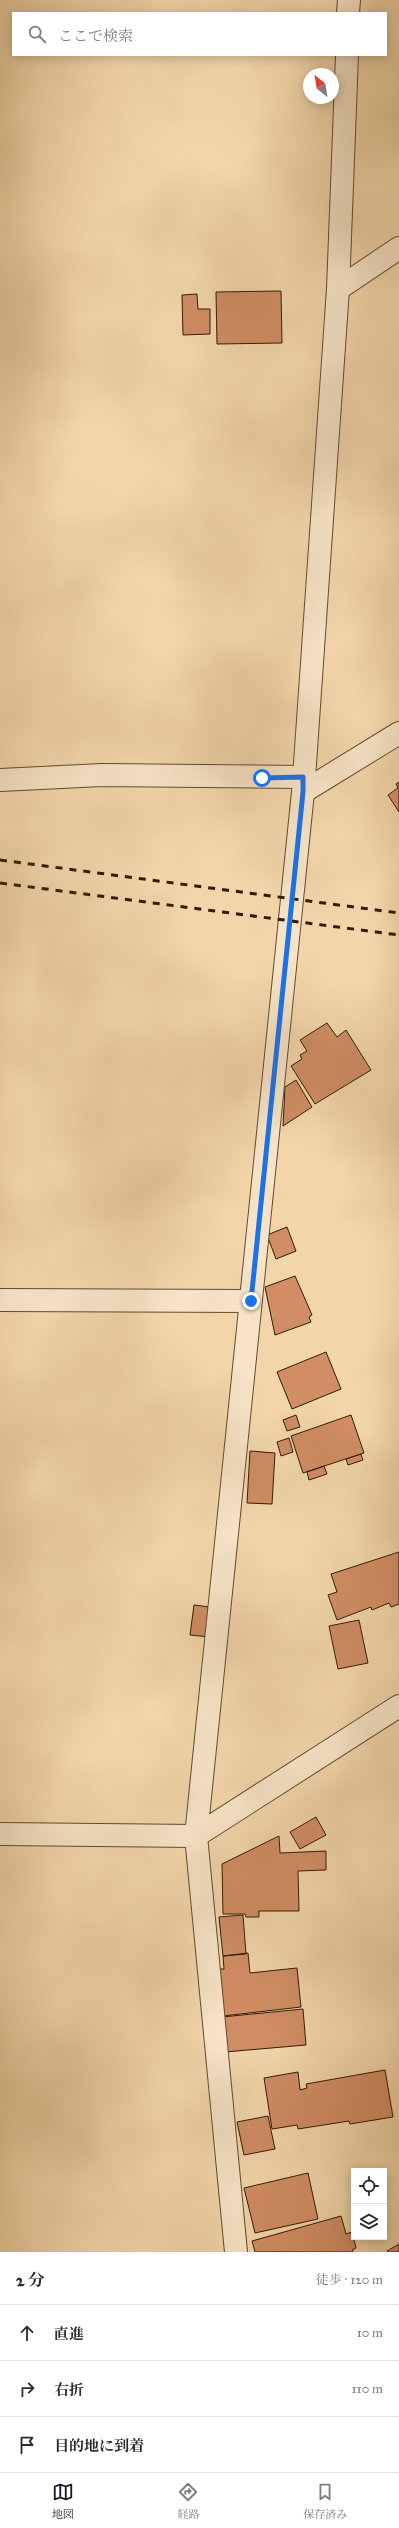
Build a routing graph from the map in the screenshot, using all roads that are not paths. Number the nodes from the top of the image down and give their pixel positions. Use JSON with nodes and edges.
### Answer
{"nodes":[{"id":1,"x":349,"y":0,"type":"edge"},
{"id":2,"x":348,"y":12,"type":"edge"},
{"id":3,"x":347,"y":56,"type":"edge"},
{"id":4,"x":399,"y":248,"type":"edge"},
{"id":5,"x":338,"y":289,"type":"junction"},
{"id":6,"x":399,"y":733,"type":"edge"},
{"id":7,"x":0,"y":780,"type":"edge"},
{"id":8,"x":303,"y":785,"type":"junction"},
{"id":9,"x":0,"y":1300,"type":"edge"},
{"id":10,"x":251,"y":1301,"type":"junction"},
{"id":11,"x":399,"y":1706,"type":"edge"},
{"id":12,"x":0,"y":1834,"type":"edge"},
{"id":13,"x":196,"y":1836,"type":"junction"},
{"id":14,"x":236,"y":2252,"type":"edge"}],
"edges":[{"from":1,"to":2,"type":"street"},
{"from":3,"to":5,"type":"street"},
{"from":4,"to":5,"type":"street"},
{"from":5,"to":8,"type":"street"},
{"from":6,"to":8,"type":"street"},
{"from":7,"to":8,"type":"street"},
{"from":8,"to":10,"type":"street"},
{"from":9,"to":10,"type":"street"},
{"from":10,"to":13,"type":"street"},
{"from":11,"to":13,"type":"street"},
{"from":12,"to":13,"type":"street"},
{"from":13,"to":14,"type":"street"}]}
